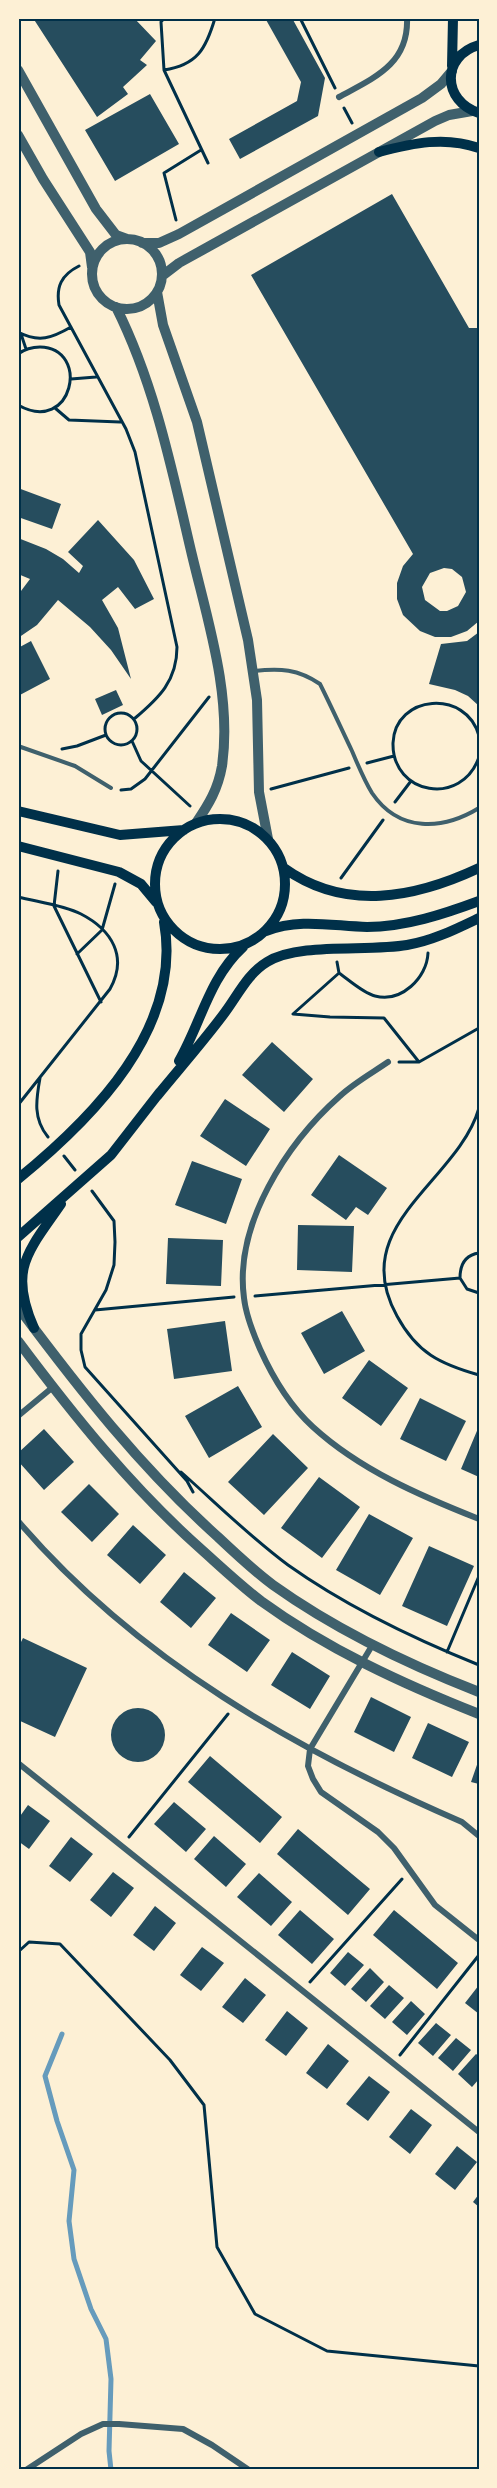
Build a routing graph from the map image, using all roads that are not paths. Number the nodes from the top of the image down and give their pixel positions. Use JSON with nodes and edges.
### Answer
{"nodes":[{"id":1,"x":407,"y":18,"type":"edge"},
{"id":2,"x":453,"y":18,"type":"edge"},
{"id":3,"x":479,"y":45,"type":"edge"},
{"id":4,"x":452,"y":69,"type":"junction"},
{"id":5,"x":18,"y":70,"type":"edge"},
{"id":6,"x":339,"y":97,"type":"road end"},
{"id":7,"x":476,"y":112,"type":"edge"},
{"id":8,"x":18,"y":135,"type":"edge"},
{"id":9,"x":479,"y":148,"type":"edge"},
{"id":10,"x":379,"y":152,"type":"junction"},
{"id":11,"x":127,"y":239,"type":"junction"},
{"id":12,"x":142,"y":243,"type":"junction"},
{"id":13,"x":92,"y":274,"type":"junction"},
{"id":14,"x":162,"y":276,"type":"junction"},
{"id":15,"x":157,"y":292,"type":"junction"},
{"id":16,"x":116,"y":307,"type":"junction"},
{"id":17,"x":253,"y":671,"type":"junction"},
{"id":18,"x":18,"y":746,"type":"edge"},
{"id":19,"x":111,"y":788,"type":"road end"},
{"id":20,"x":479,"y":807,"type":"edge"},
{"id":21,"x":18,"y":812,"type":"edge"},
{"id":22,"x":199,"y":820,"type":"junction"},
{"id":23,"x":184,"y":830,"type":"junction"},
{"id":24,"x":268,"y":839,"type":"junction"},
{"id":25,"x":18,"y":846,"type":"edge"},
{"id":26,"x":284,"y":868,"type":"junction"},
{"id":27,"x":479,"y":868,"type":"edge"},
{"id":28,"x":479,"y":901,"type":"edge"},
{"id":29,"x":157,"y":904,"type":"junction"},
{"id":30,"x":479,"y":918,"type":"edge"},
{"id":31,"x":164,"y":919,"type":"junction"},
{"id":32,"x":263,"y":933,"type":"junction"},
{"id":33,"x":246,"y":944,"type":"junction"},
{"id":34,"x":388,"y":1062,"type":"road end"},
{"id":35,"x":157,"y":1096,"type":"junction"},
{"id":36,"x":43,"y":1160,"type":"junction"},
{"id":37,"x":18,"y":1171,"type":"edge"},
{"id":38,"x":18,"y":1179,"type":"edge"},
{"id":39,"x":70,"y":1192,"type":"junction"},
{"id":40,"x":18,"y":1237,"type":"edge"},
{"id":41,"x":18,"y":1307,"type":"edge"},
{"id":42,"x":34,"y":1328,"type":"junction"},
{"id":43,"x":18,"y":1341,"type":"edge"},
{"id":44,"x":53,"y":1387,"type":"junction"},
{"id":45,"x":18,"y":1416,"type":"edge"},
{"id":46,"x":479,"y":1519,"type":"edge"},
{"id":47,"x":18,"y":1521,"type":"edge"},
{"id":48,"x":373,"y":1644,"type":"junction"},
{"id":49,"x":363,"y":1662,"type":"junction"},
{"id":50,"x":479,"y":1692,"type":"edge"},
{"id":51,"x":479,"y":1714,"type":"edge"},
{"id":52,"x":310,"y":1749,"type":"junction"},
{"id":53,"x":18,"y":1763,"type":"edge"},
{"id":54,"x":479,"y":1836,"type":"edge"},
{"id":55,"x":479,"y":1940,"type":"edge"},
{"id":56,"x":479,"y":2132,"type":"edge"},
{"id":57,"x":26,"y":2470,"type":"edge"},
{"id":58,"x":249,"y":2470,"type":"edge"}],
"edges":[{"from":1,"to":6,"type":"street"},
{"from":2,"to":4,"type":"main road"},
{"from":3,"to":4,"type":"main road"},
{"from":4,"to":7,"type":"main road"},
{"from":4,"to":12,"type":"street"},
{"from":5,"to":11,"type":"street"},
{"from":7,"to":10,"type":"street"},
{"from":8,"to":13,"type":"street"},
{"from":9,"to":10,"type":"main road"},
{"from":10,"to":14,"type":"street"},
{"from":11,"to":12,"type":"street"},
{"from":11,"to":13,"type":"street"},
{"from":12,"to":14,"type":"street"},
{"from":13,"to":16,"type":"street"},
{"from":14,"to":15,"type":"street"},
{"from":15,"to":16,"type":"street"},
{"from":15,"to":17,"type":"street"},
{"from":16,"to":22,"type":"street"},
{"from":17,"to":20,"type":"lane"},
{"from":17,"to":24,"type":"street"},
{"from":18,"to":19,"type":"lane"},
{"from":21,"to":23,"type":"main road"},
{"from":22,"to":23,"type":"main road"},
{"from":22,"to":24,"type":"main road"},
{"from":23,"to":29,"type":"main road"},
{"from":24,"to":26,"type":"main road"},
{"from":25,"to":29,"type":"main road"},
{"from":26,"to":27,"type":"main road"},
{"from":26,"to":32,"type":"main road"},
{"from":28,"to":32,"type":"main road"},
{"from":29,"to":31,"type":"main road"},
{"from":30,"to":35,"type":"main road"},
{"from":31,"to":33,"type":"main road"},
{"from":31,"to":36,"type":"main road"},
{"from":32,"to":33,"type":"main road"},
{"from":33,"to":35,"type":"main road"},
{"from":34,"to":46,"type":"street"},
{"from":35,"to":39,"type":"main road"},
{"from":36,"to":37,"type":"main road"},
{"from":36,"to":38,"type":"main road"},
{"from":39,"to":40,"type":"main road"},
{"from":39,"to":42,"type":"main road"},
{"from":41,"to":42,"type":"street"},
{"from":42,"to":48,"type":"street"},
{"from":43,"to":44,"type":"street"},
{"from":44,"to":45,"type":"street"},
{"from":44,"to":49,"type":"street"},
{"from":47,"to":52,"type":"street"},
{"from":48,"to":49,"type":"street"},
{"from":48,"to":50,"type":"street"},
{"from":49,"to":51,"type":"street"},
{"from":49,"to":52,"type":"street"},
{"from":52,"to":54,"type":"street"},
{"from":52,"to":55,"type":"street"},
{"from":53,"to":56,"type":"street"},
{"from":57,"to":58,"type":"street"}]}
